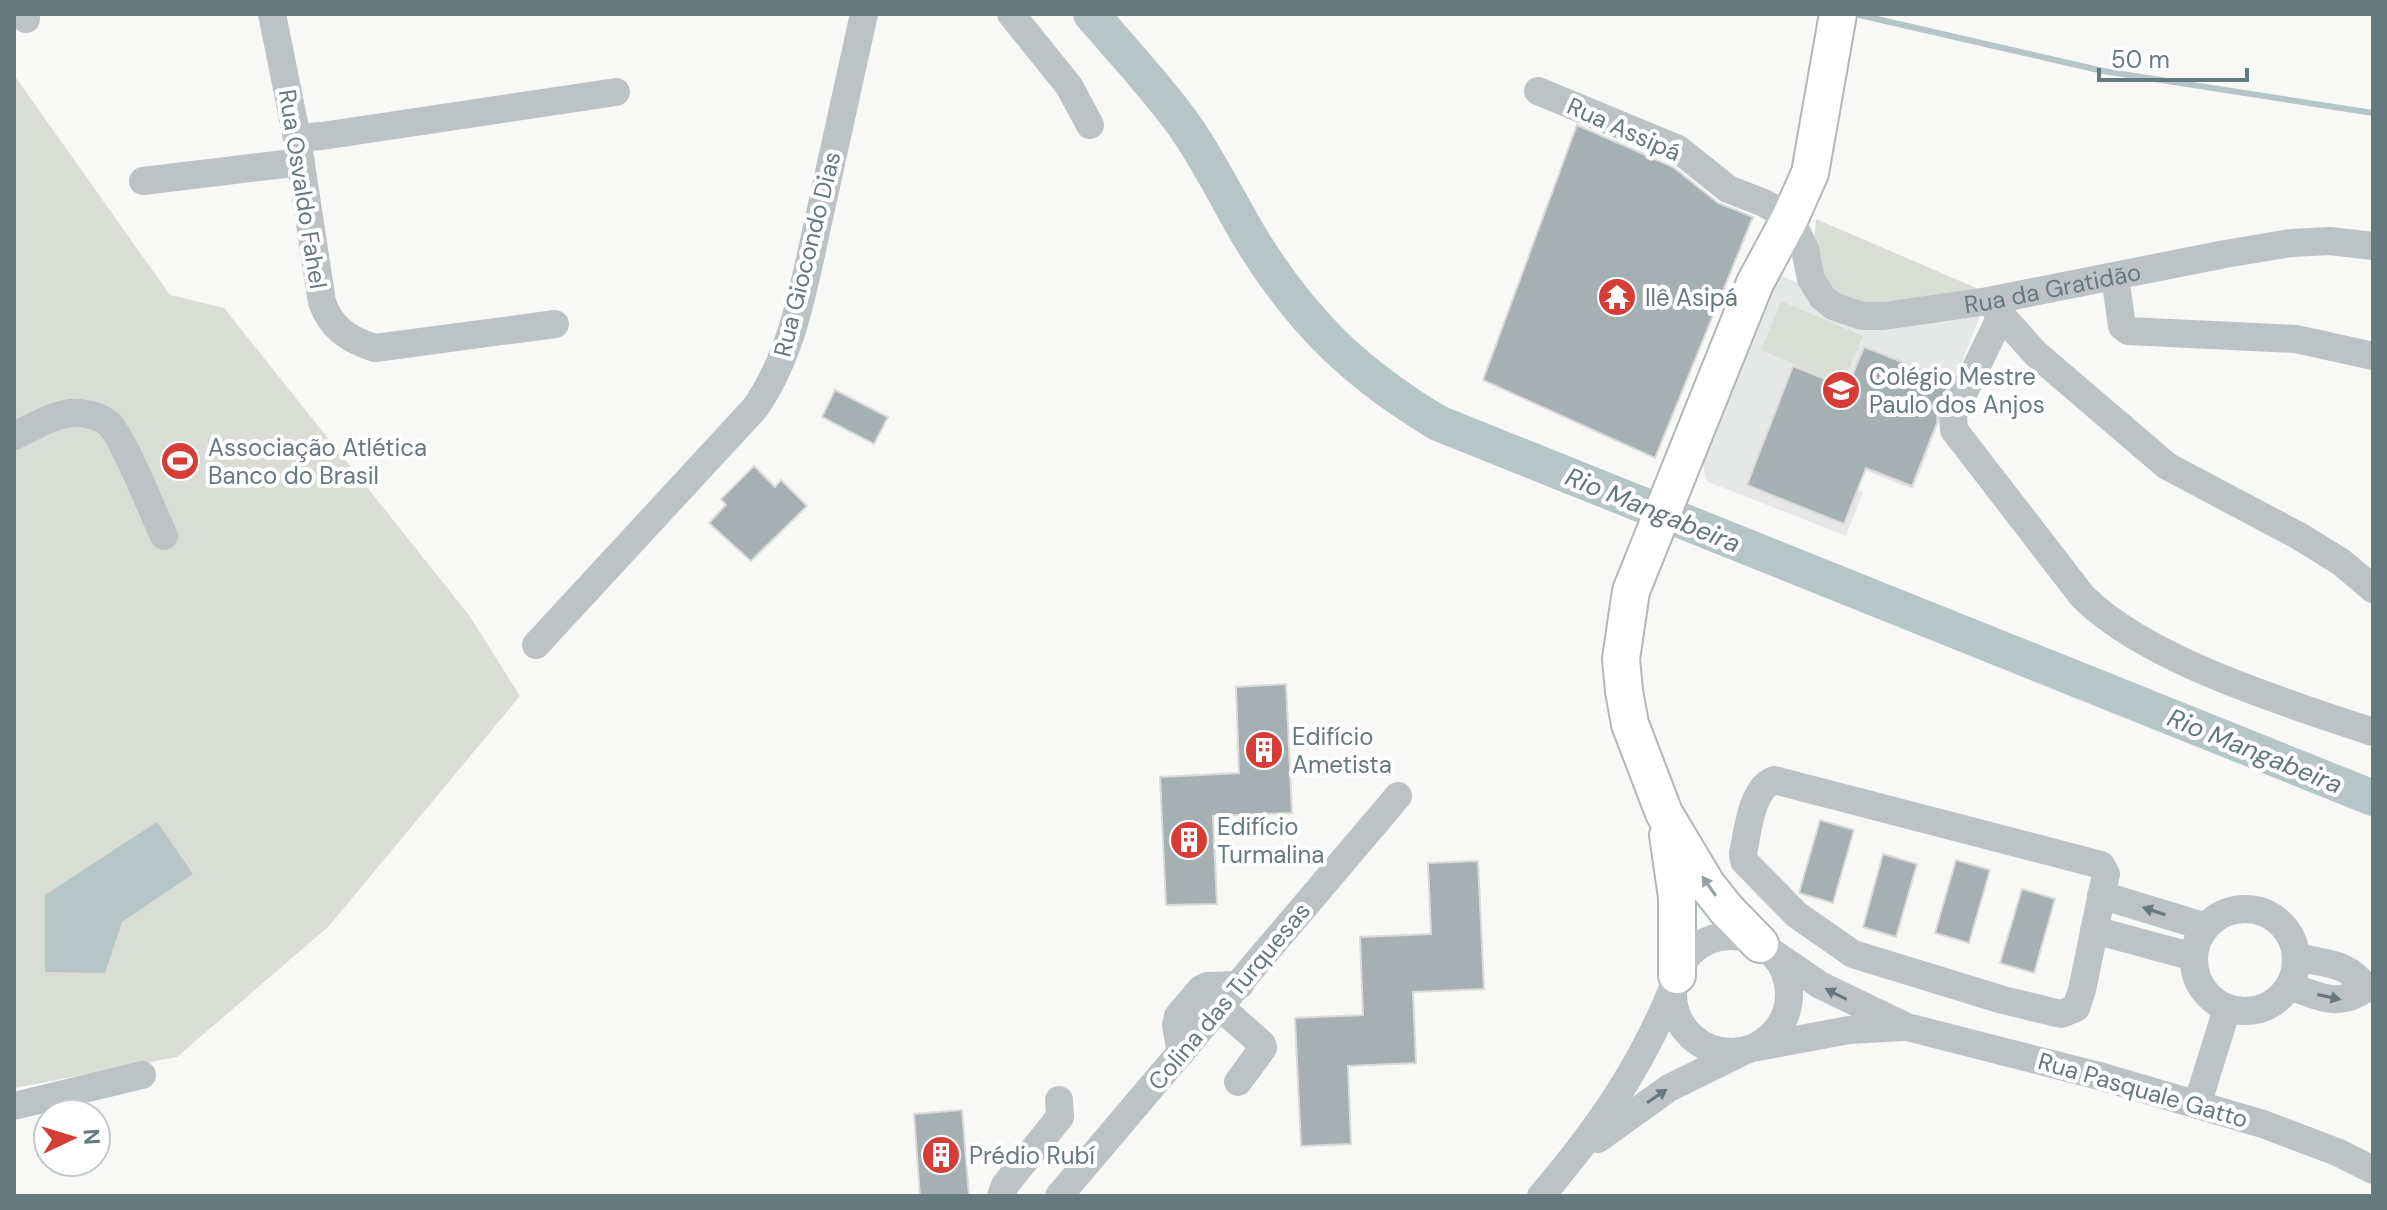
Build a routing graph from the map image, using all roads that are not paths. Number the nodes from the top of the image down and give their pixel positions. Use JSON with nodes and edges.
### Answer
{"nodes":[{"id":1,"x":272,"y":14,"type":"edge"},
{"id":2,"x":864,"y":14,"type":"edge"},
{"id":3,"x":1011,"y":14,"type":"edge"},
{"id":4,"x":1838,"y":14,"type":"edge"},
{"id":5,"x":1538,"y":91,"type":"dead end"},
{"id":6,"x":616,"y":92,"type":"dead end"},
{"id":7,"x":1090,"y":125,"type":"dead end"},
{"id":8,"x":299,"y":150,"type":"junction"},
{"id":9,"x":143,"y":181,"type":"dead end"},
{"id":10,"x":1797,"y":234,"type":"junction"},
{"id":11,"x":2373,"y":246,"type":"edge"},
{"id":12,"x":2117,"y":287,"type":"junction"},
{"id":13,"x":1994,"y":308,"type":"junction"},
{"id":14,"x":555,"y":324,"type":"dead end"},
{"id":15,"x":2373,"y":356,"type":"edge"},
{"id":16,"x":14,"y":436,"type":"edge"},
{"id":17,"x":164,"y":536,"type":"dead end"},
{"id":18,"x":2373,"y":589,"type":"edge"},
{"id":19,"x":536,"y":645,"type":"dead end"},
{"id":20,"x":2373,"y":732,"type":"edge"},
{"id":21,"x":1398,"y":796,"type":"dead end"},
{"id":22,"x":1664,"y":813,"type":"junction"},
{"id":23,"x":2101,"y":895,"type":"junction"},
{"id":24,"x":2206,"y":927,"type":"junction"},
{"id":25,"x":2094,"y":930,"type":"junction"},
{"id":26,"x":1764,"y":947,"type":"junction"},
{"id":27,"x":2194,"y":957,"type":"junction"},
{"id":28,"x":2296,"y":957,"type":"junction"},
{"id":29,"x":1675,"y":981,"type":"junction"},
{"id":30,"x":1240,"y":985,"type":"junction"},
{"id":31,"x":2289,"y":986,"type":"junction"},
{"id":32,"x":2370,"y":989,"type":"edge"},
{"id":33,"x":1220,"y":1007,"type":"junction"},
{"id":34,"x":2227,"y":1009,"type":"junction"},
{"id":35,"x":1907,"y":1027,"type":"junction"},
{"id":36,"x":1749,"y":1050,"type":"junction"},
{"id":37,"x":1181,"y":1053,"type":"junction"},
{"id":38,"x":142,"y":1075,"type":"dead end"},
{"id":39,"x":1238,"y":1082,"type":"dead end"},
{"id":40,"x":1059,"y":1100,"type":"dead end"},
{"id":41,"x":2197,"y":1105,"type":"junction"},
{"id":42,"x":14,"y":1106,"type":"edge"},
{"id":43,"x":1572,"y":1159,"type":"junction"},
{"id":44,"x":2373,"y":1170,"type":"edge"},
{"id":45,"x":1001,"y":1196,"type":"edge"},
{"id":46,"x":1059,"y":1196,"type":"edge"},
{"id":47,"x":1541,"y":1196,"type":"edge"}],
"edges":[{"from":1,"to":8,"type":"street","name":"Rua Osvaldo Fahel"},
{"from":2,"to":19,"type":"street","name":"Rua Giocondo Dias"},
{"from":3,"to":7,"type":"street"},
{"from":4,"to":10,"type":"main road"},
{"from":5,"to":10,"type":"street","name":"Rua Assipá"},
{"from":6,"to":8,"type":"street"},
{"from":8,"to":9,"type":"street"},
{"from":8,"to":14,"type":"street","name":"Rua Osvaldo Fahel"},
{"from":10,"to":13,"type":"street","name":"Rua da Gratidão"},
{"from":10,"to":22,"type":"main road"},
{"from":11,"to":12,"type":"street","name":"Rua da Gratidão"},
{"from":12,"to":13,"type":"street","name":"Rua da Gratidão"},
{"from":12,"to":15,"type":"street"},
{"from":13,"to":18,"type":"street"},
{"from":13,"to":20,"type":"street"},
{"from":16,"to":17,"type":"street"},
{"from":21,"to":30,"type":"street","name":"Colina das Turquesas"},
{"from":26,"to":22,"type":"main road","one_way":true},
{"from":22,"to":29,"type":"main road"},
{"from":24,"to":23,"type":"street","one_way":true},
{"from":23,"to":25,"type":"street"},
{"from":23,"to":25,"type":"street"},
{"from":24,"to":27,"type":"street"},
{"from":24,"to":28,"type":"street"},
{"from":25,"to":27,"type":"street"},
{"from":26,"to":29,"type":"street"},
{"from":35,"to":26,"type":"street","name":"Rua Pasquale Gatto","one_way":true},
{"from":26,"to":36,"type":"street"},
{"from":27,"to":34,"type":"street"},
{"from":28,"to":31,"type":"street"},
{"from":28,"to":32,"type":"street"},
{"from":29,"to":36,"type":"street"},
{"from":29,"to":43,"type":"street"},
{"from":30,"to":33,"type":"street","name":"Colina das Turquesas"},
{"from":30,"to":37,"type":"street"},
{"from":31,"to":32,"type":"street","one_way":true},
{"from":31,"to":34,"type":"street"},
{"from":33,"to":37,"type":"street","name":"Colina das Turquesas"},
{"from":33,"to":39,"type":"street"},
{"from":34,"to":41,"type":"street"},
{"from":35,"to":36,"type":"street","name":"Rua Pasquale Gatto"},
{"from":35,"to":41,"type":"street","name":"Rua Pasquale Gatto"},
{"from":43,"to":36,"type":"street","one_way":true},
{"from":37,"to":46,"type":"street","name":"Colina das Turquesas"},
{"from":38,"to":42,"type":"street"},
{"from":40,"to":45,"type":"street"},
{"from":41,"to":44,"type":"street","name":"Rua Pasquale Gatto"},
{"from":43,"to":47,"type":"street"}]}
